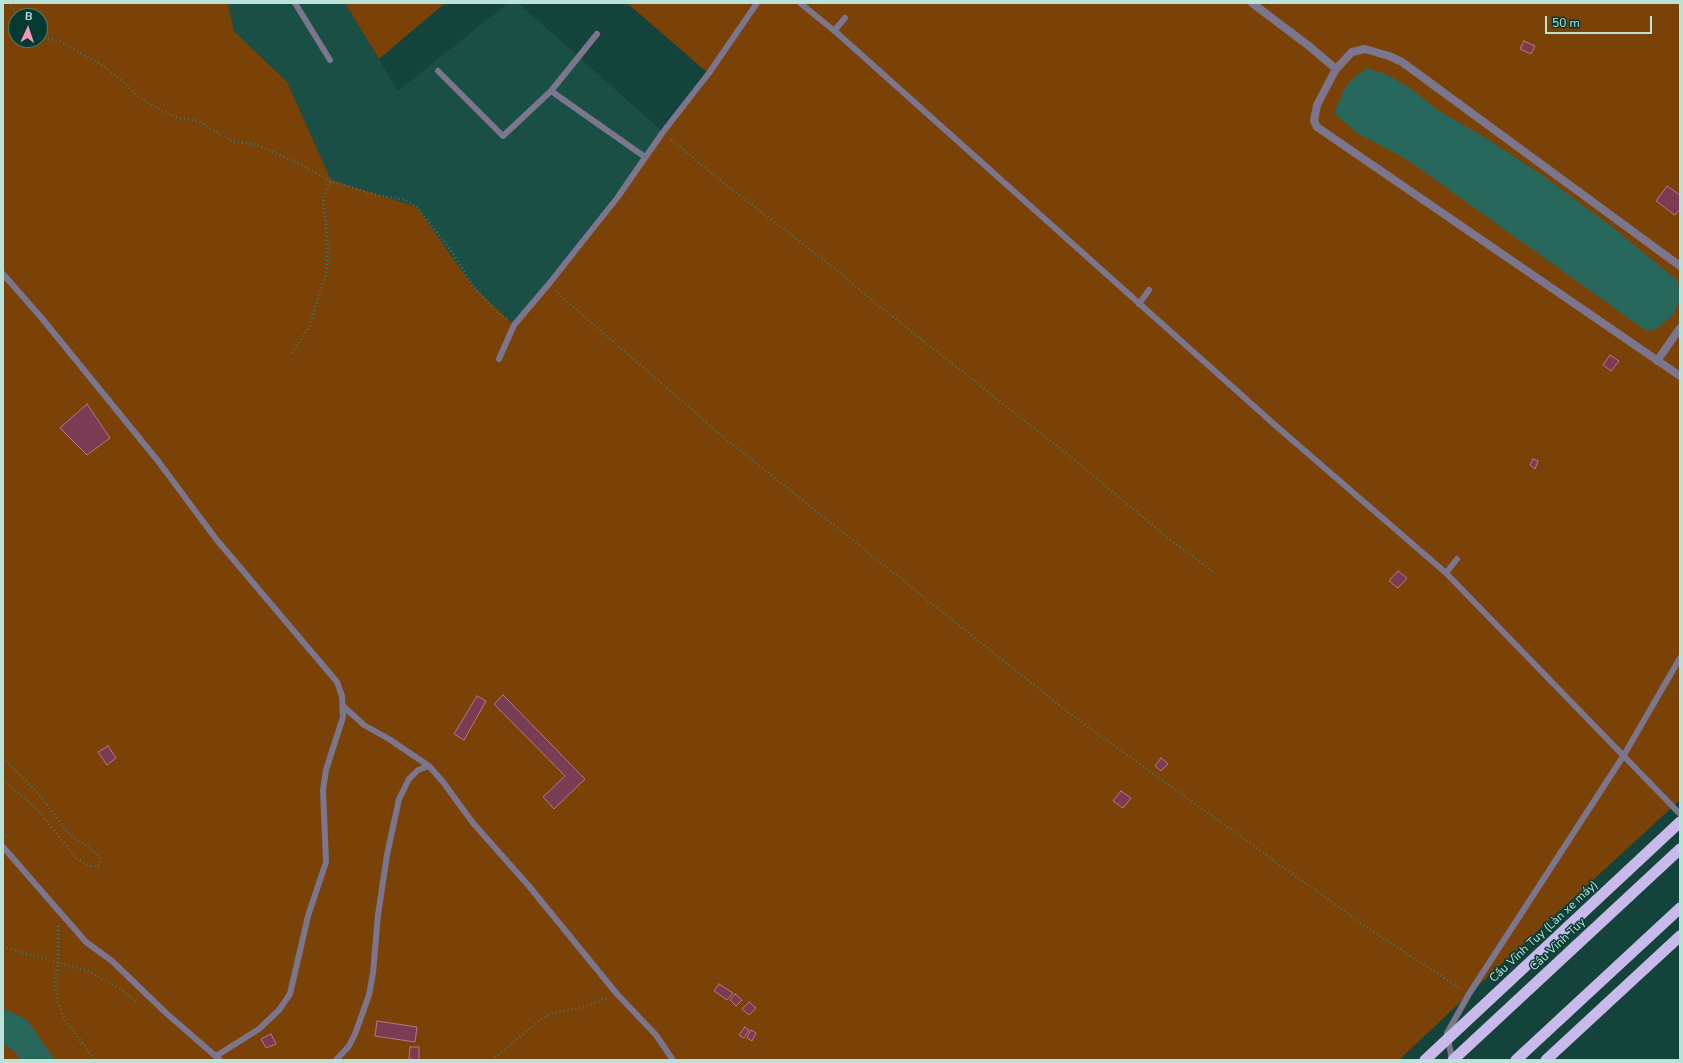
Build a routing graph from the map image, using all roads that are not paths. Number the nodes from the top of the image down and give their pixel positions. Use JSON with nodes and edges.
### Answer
{"nodes":[{"id":1,"x":295,"y":3,"type":"edge"},
{"id":2,"x":757,"y":3,"type":"edge"},
{"id":3,"x":800,"y":3,"type":"edge"},
{"id":4,"x":1252,"y":3,"type":"edge"},
{"id":5,"x":845,"y":18,"type":"dead end"},
{"id":6,"x":834,"y":31,"type":"junction"},
{"id":7,"x":597,"y":34,"type":"dead end"},
{"id":8,"x":330,"y":60,"type":"dead end"},
{"id":9,"x":1336,"y":69,"type":"junction"},
{"id":10,"x":438,"y":71,"type":"dead end"},
{"id":11,"x":551,"y":91,"type":"junction"},
{"id":12,"x":645,"y":158,"type":"junction"},
{"id":13,"x":1680,"y":266,"type":"edge"},
{"id":14,"x":3,"y":274,"type":"edge"},
{"id":15,"x":1149,"y":290,"type":"dead end"},
{"id":16,"x":1139,"y":304,"type":"junction"},
{"id":17,"x":1680,"y":328,"type":"edge"},
{"id":18,"x":499,"y":359,"type":"dead end"},
{"id":19,"x":1657,"y":360,"type":"junction"},
{"id":20,"x":1680,"y":376,"type":"edge"},
{"id":21,"x":1457,"y":559,"type":"dead end"},
{"id":22,"x":1446,"y":573,"type":"junction"},
{"id":23,"x":1680,"y":658,"type":"edge"},
{"id":24,"x":343,"y":706,"type":"junction"},
{"id":25,"x":1624,"y":755,"type":"junction"},
{"id":26,"x":429,"y":766,"type":"junction"},
{"id":27,"x":1680,"y":814,"type":"edge"},
{"id":28,"x":1680,"y":822,"type":"edge"},
{"id":29,"x":3,"y":847,"type":"edge"},
{"id":30,"x":1680,"y":849,"type":"edge"},
{"id":31,"x":1680,"y":908,"type":"edge"},
{"id":32,"x":1680,"y":936,"type":"edge"},
{"id":33,"x":1680,"y":941,"type":"edge"},
{"id":34,"x":218,"y":1058,"type":"edge"},
{"id":35,"x":336,"y":1060,"type":"edge"},
{"id":36,"x":673,"y":1060,"type":"edge"},
{"id":37,"x":1425,"y":1060,"type":"edge"},
{"id":38,"x":1453,"y":1060,"type":"edge"},
{"id":39,"x":1516,"y":1060,"type":"edge"},
{"id":40,"x":1546,"y":1060,"type":"edge"},
{"id":41,"x":1553,"y":1060,"type":"edge"}],
"edges":[{"from":1,"to":8,"type":"lane"},
{"from":2,"to":12,"type":"lane"},
{"from":3,"to":6,"type":"lane"},
{"from":4,"to":9,"type":"street"},
{"from":5,"to":6,"type":"lane"},
{"from":6,"to":16,"type":"lane"},
{"from":7,"to":11,"type":"lane"},
{"from":9,"to":13,"type":"street"},
{"from":9,"to":19,"type":"street"},
{"from":10,"to":11,"type":"lane"},
{"from":11,"to":12,"type":"lane"},
{"from":12,"to":18,"type":"lane"},
{"from":14,"to":24,"type":"lane"},
{"from":15,"to":16,"type":"lane"},
{"from":16,"to":22,"type":"lane"},
{"from":17,"to":19,"type":"street"},
{"from":19,"to":20,"type":"street"},
{"from":21,"to":22,"type":"lane"},
{"from":22,"to":25,"type":"lane"},
{"from":23,"to":25,"type":"lane"},
{"from":24,"to":26,"type":"lane"},
{"from":24,"to":34,"type":"lane"},
{"from":25,"to":27,"type":"lane"},
{"from":25,"to":38,"type":"lane"},
{"from":26,"to":35,"type":"lane"},
{"from":26,"to":36,"type":"lane"},
{"from":28,"to":37,"type":"highway","name":"Cầu Vĩnh Tuy (Làn xe máy)","bridge":true},
{"from":29,"to":34,"type":"lane"},
{"from":30,"to":38,"type":"highway","name":"Cầu Vĩnh Tuy"},
{"from":31,"to":39,"type":"highway"},
{"from":32,"to":40,"type":"highway"},
{"from":33,"to":41,"type":"lane"}]}
